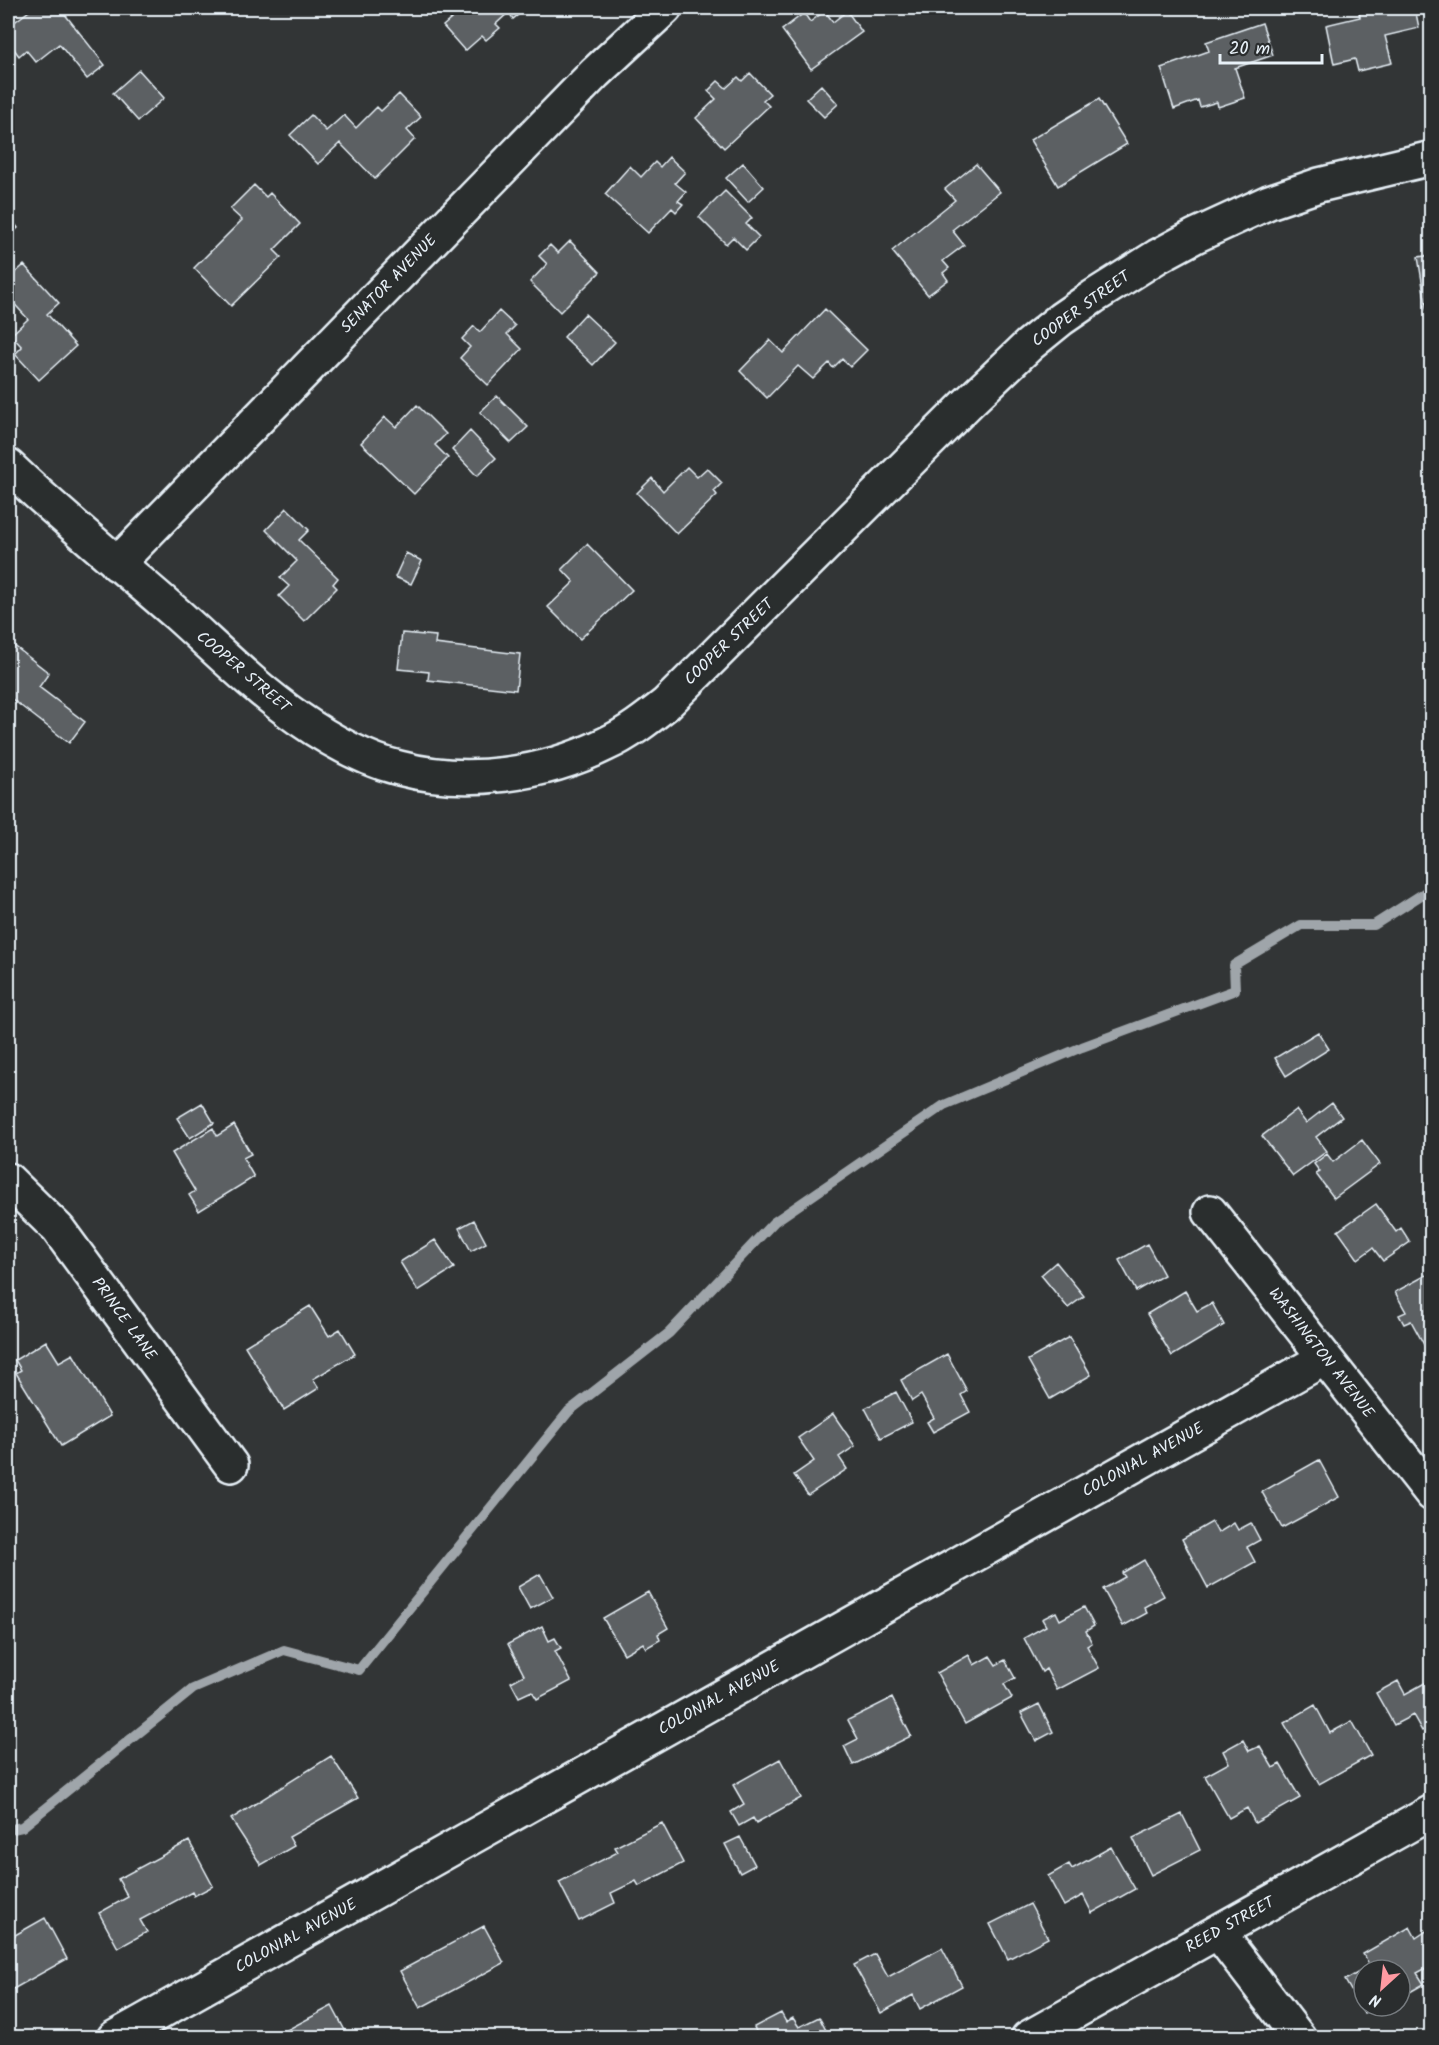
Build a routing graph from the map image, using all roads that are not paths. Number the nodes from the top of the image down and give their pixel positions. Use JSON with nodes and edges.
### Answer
{"nodes":[{"id":1,"x":665,"y":8,"type":"edge"},
{"id":2,"x":1431,"y":158,"type":"edge"},
{"id":3,"x":8,"y":466,"type":"edge"},
{"id":4,"x":117,"y":564,"type":"junction"},
{"id":5,"x":8,"y":1180,"type":"edge"},
{"id":6,"x":1210,"y":1212,"type":"dead end"},
{"id":7,"x":1325,"y":1358,"type":"junction"},
{"id":8,"x":231,"y":1465,"type":"dead end"},
{"id":9,"x":1431,"y":1494,"type":"edge"},
{"id":10,"x":1431,"y":1812,"type":"edge"},
{"id":11,"x":1218,"y":1932,"type":"junction"},
{"id":12,"x":114,"y":2037,"type":"edge"},
{"id":13,"x":1028,"y":2037,"type":"edge"},
{"id":14,"x":1299,"y":2037,"type":"edge"}],
"edges":[{"from":1,"to":4,"type":"street","name":"SENATOR AVENUE"},
{"from":2,"to":4,"type":"street","name":"COOPER STREET"},
{"from":3,"to":4,"type":"street","name":"COOPER STREET"},
{"from":5,"to":8,"type":"street","name":"PRINCE LANE"},
{"from":6,"to":7,"type":"street","name":"WASHINGTON AVENUE"},
{"from":7,"to":9,"type":"street","name":"WASHINGTON AVENUE"},
{"from":7,"to":12,"type":"street","name":"COLONIAL AVENUE"},
{"from":10,"to":11,"type":"street","name":"REED STREET"},
{"from":11,"to":13,"type":"street","name":"REED STREET"},
{"from":11,"to":14,"type":"street"}]}
